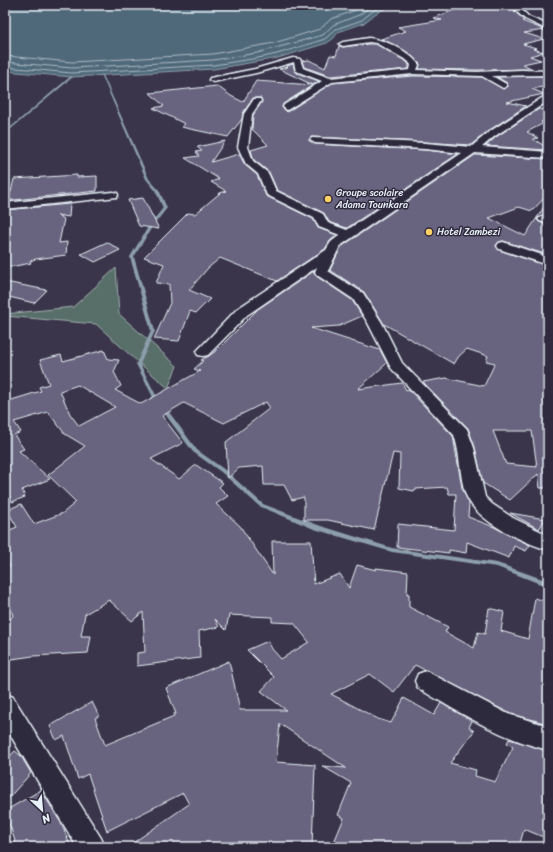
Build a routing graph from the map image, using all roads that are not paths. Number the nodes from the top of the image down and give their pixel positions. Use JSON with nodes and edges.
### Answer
{"nodes":[{"id":1,"x":526,"y":6,"type":"dead end"},
{"id":2,"x":548,"y":28,"type":"edge"},
{"id":3,"x":343,"y":44,"type":"dead end"},
{"id":4,"x":413,"y":72,"type":"junction"},
{"id":5,"x":434,"y":72,"type":"junction"},
{"id":6,"x":483,"y":73,"type":"junction"},
{"id":7,"x":548,"y":73,"type":"edge"},
{"id":8,"x":213,"y":80,"type":"dead end"},
{"id":9,"x":330,"y":80,"type":"junction"},
{"id":10,"x":442,"y":82,"type":"dead end"},
{"id":11,"x":503,"y":86,"type":"dead end"},
{"id":12,"x":548,"y":97,"type":"edge"},
{"id":13,"x":257,"y":101,"type":"dead end"},
{"id":14,"x":287,"y":107,"type":"dead end"},
{"id":15,"x":315,"y":140,"type":"dead end"},
{"id":16,"x":473,"y":150,"type":"junction"},
{"id":17,"x":548,"y":155,"type":"edge"},
{"id":18,"x":113,"y":195,"type":"dead end"},
{"id":19,"x":5,"y":206,"type":"edge"},
{"id":20,"x":349,"y":235,"type":"junction"},
{"id":21,"x":504,"y":246,"type":"dead end"},
{"id":22,"x":331,"y":252,"type":"junction"},
{"id":23,"x":548,"y":261,"type":"edge"},
{"id":24,"x":203,"y":352,"type":"dead end"},
{"id":25,"x":548,"y":543,"type":"edge"},
{"id":26,"x":426,"y":681,"type":"dead end"},
{"id":27,"x":5,"y":705,"type":"edge"},
{"id":28,"x":548,"y":738,"type":"edge"},
{"id":29,"x":92,"y":847,"type":"edge"}],
"edges":[{"from":1,"to":2,"type":"street"},
{"from":3,"to":4,"type":"street"},
{"from":4,"to":5,"type":"street"},
{"from":4,"to":9,"type":"street"},
{"from":5,"to":6,"type":"street"},
{"from":5,"to":10,"type":"street"},
{"from":6,"to":7,"type":"street"},
{"from":6,"to":11,"type":"street"},
{"from":8,"to":9,"type":"street"},
{"from":9,"to":14,"type":"street"},
{"from":12,"to":16,"type":"street"},
{"from":13,"to":20,"type":"street"},
{"from":15,"to":16,"type":"street"},
{"from":16,"to":17,"type":"street"},
{"from":16,"to":20,"type":"street"},
{"from":18,"to":19,"type":"street"},
{"from":20,"to":22,"type":"street"},
{"from":21,"to":23,"type":"street"},
{"from":22,"to":24,"type":"street"},
{"from":22,"to":25,"type":"street"},
{"from":26,"to":28,"type":"street"},
{"from":27,"to":29,"type":"street"}]}
